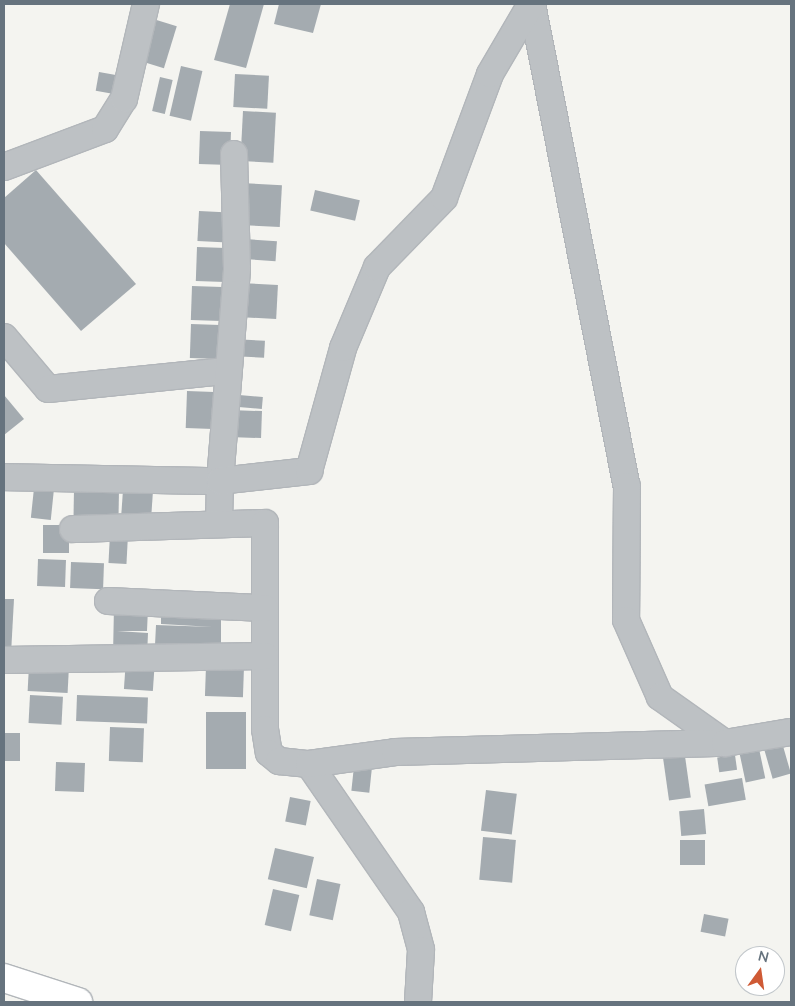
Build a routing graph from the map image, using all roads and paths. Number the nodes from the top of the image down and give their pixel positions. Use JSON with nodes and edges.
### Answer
{"nodes":[{"id":1,"x":146,"y":4,"type":"edge"},
{"id":2,"x":532,"y":4,"type":"edge"},
{"id":3,"x":234,"y":154,"type":"dead end"},
{"id":4,"x":4,"y":167,"type":"edge"},
{"id":5,"x":4,"y":336,"type":"edge"},
{"id":6,"x":226,"y":371,"type":"junction"},
{"id":7,"x":4,"y":477,"type":"edge"},
{"id":8,"x":220,"y":481,"type":"junction"},
{"id":9,"x":219,"y":524,"type":"junction"},
{"id":10,"x":73,"y":529,"type":"dead end"},
{"id":11,"x":108,"y":602,"type":"dead end"},
{"id":12,"x":265,"y":608,"type":"junction"},
{"id":13,"x":265,"y":656,"type":"junction"},
{"id":14,"x":4,"y":660,"type":"edge"},
{"id":15,"x":791,"y":732,"type":"edge"},
{"id":16,"x":726,"y":743,"type":"junction"},
{"id":17,"x":309,"y":764,"type":"junction"},
{"id":18,"x":4,"y":978,"type":"edge"},
{"id":19,"x":78,"y":1002,"type":"edge"},
{"id":20,"x":418,"y":1002,"type":"edge"}],
"edges":[{"from":1,"to":4,"type":"street"},
{"from":2,"to":8,"type":"street"},
{"from":2,"to":16,"type":"street"},
{"from":3,"to":6,"type":"street"},
{"from":5,"to":6,"type":"street"},
{"from":6,"to":8,"type":"street"},
{"from":7,"to":8,"type":"street"},
{"from":8,"to":9,"type":"street"},
{"from":9,"to":10,"type":"street"},
{"from":9,"to":12,"type":"street"},
{"from":11,"to":12,"type":"street"},
{"from":12,"to":13,"type":"street"},
{"from":13,"to":14,"type":"street"},
{"from":13,"to":17,"type":"street"},
{"from":15,"to":16,"type":"street"},
{"from":16,"to":17,"type":"street"},
{"from":17,"to":20,"type":"street"},
{"from":18,"to":19,"type":"street"}]}
